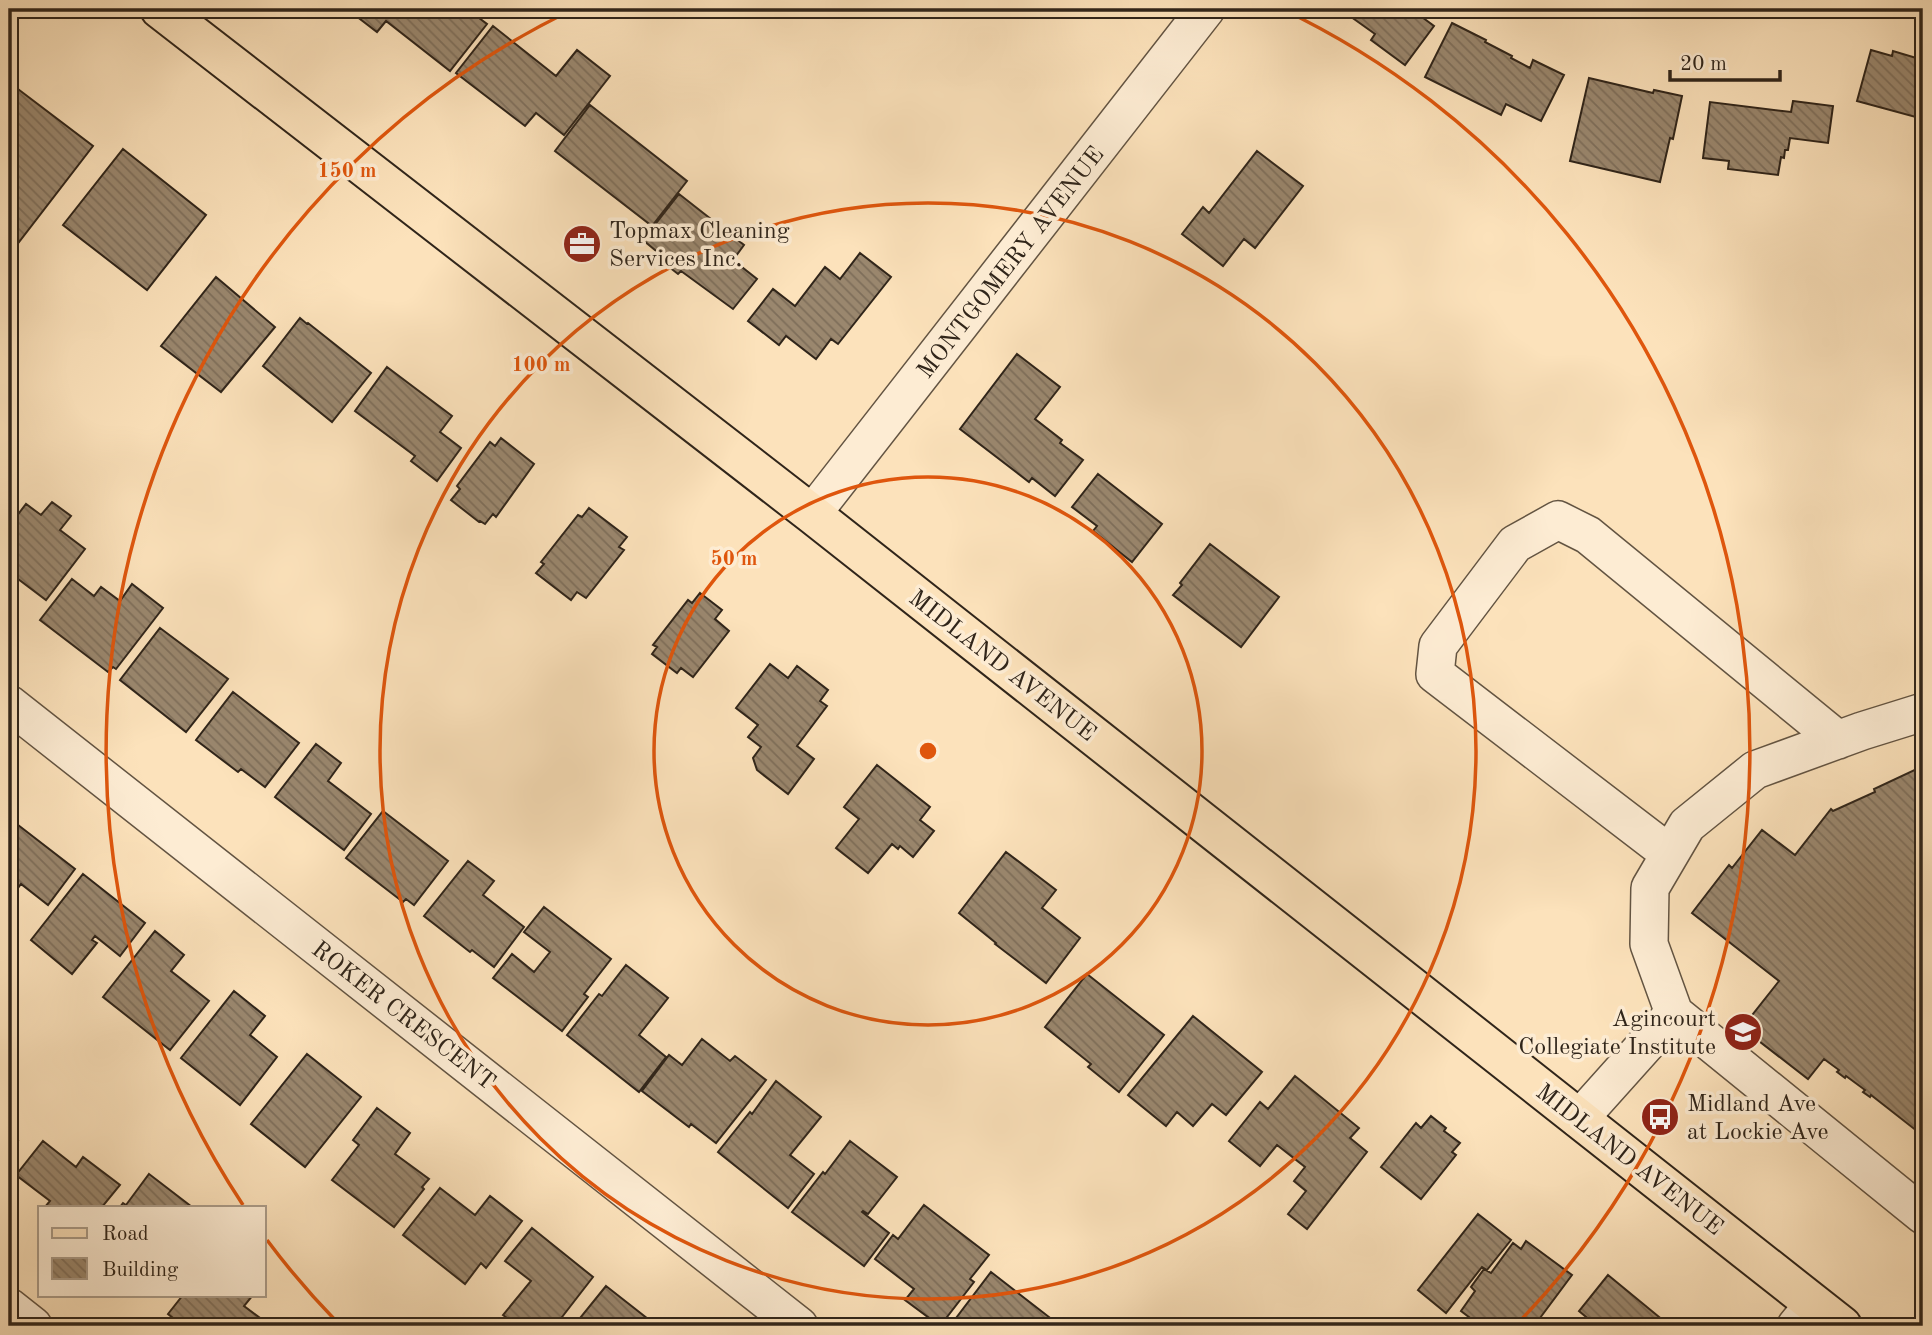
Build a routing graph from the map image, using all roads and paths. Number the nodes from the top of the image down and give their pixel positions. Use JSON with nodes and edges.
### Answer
{"nodes":[{"id":1,"x":160,"y":9,"type":"edge"},
{"id":2,"x":1206,"y":9,"type":"edge"},
{"id":3,"x":812,"y":514,"type":"junction"},
{"id":4,"x":9,"y":704,"type":"edge"},
{"id":5,"x":1923,"y":712,"type":"edge"},
{"id":6,"x":1838,"y":740,"type":"junction"},
{"id":7,"x":1670,"y":854,"type":"junction"},
{"id":8,"x":1674,"y":1013,"type":"junction"},
{"id":9,"x":1579,"y":1119,"type":"junction"},
{"id":10,"x":1923,"y":1215,"type":"edge"},
{"id":11,"x":9,"y":1307,"type":"edge"},
{"id":12,"x":1817,"y":1319,"type":"edge"},
{"id":13,"x":33,"y":1326,"type":"edge"},
{"id":14,"x":799,"y":1326,"type":"edge"}],
"edges":[{"from":1,"to":3,"type":"main road","name":"MIDLAND AVENUE"},
{"from":2,"to":3,"type":"street","name":"MONTGOMERY AVENUE"},
{"from":3,"to":9,"type":"main road","name":"MIDLAND AVENUE"},
{"from":4,"to":14,"type":"street","name":"ROKER CRESCENT"},
{"from":5,"to":6,"type":"street"},
{"from":6,"to":7,"type":"street"},
{"from":6,"to":7,"type":"street"},
{"from":7,"to":8,"type":"street"},
{"from":8,"to":9,"type":"street"},
{"from":8,"to":10,"type":"street"},
{"from":9,"to":12,"type":"main road","name":"MIDLAND AVENUE"},
{"from":11,"to":13,"type":"street"}]}
